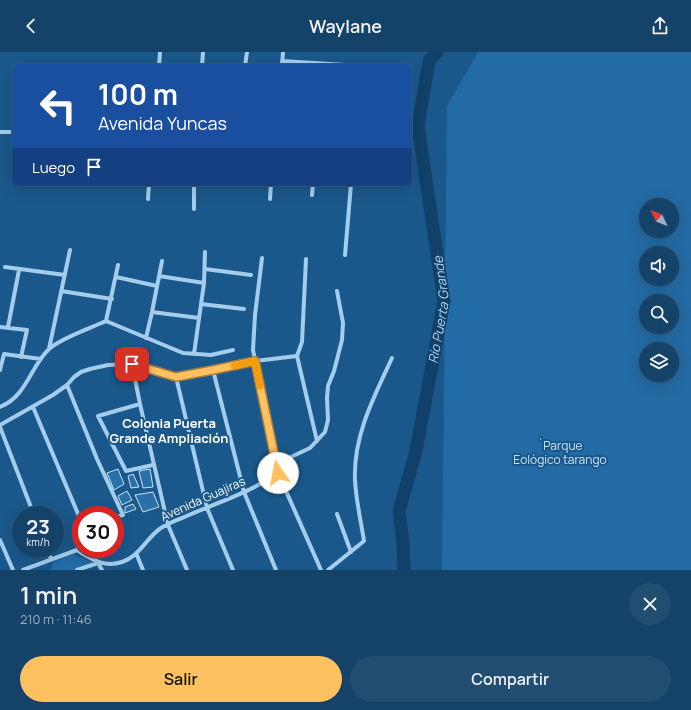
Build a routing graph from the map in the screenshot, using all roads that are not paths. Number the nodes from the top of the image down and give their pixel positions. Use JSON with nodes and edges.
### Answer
{"nodes":[{"id":1,"x":160,"y":52,"type":"edge"},
{"id":2,"x":203,"y":52,"type":"edge"},
{"id":3,"x":247,"y":52,"type":"edge"},
{"id":4,"x":283,"y":52,"type":"edge"},
{"id":5,"x":159,"y":64,"type":"edge"},
{"id":6,"x":202,"y":64,"type":"edge"},
{"id":7,"x":245,"y":64,"type":"edge"},
{"id":8,"x":282,"y":64,"type":"edge"},
{"id":9,"x":0,"y":132,"type":"edge"},
{"id":10,"x":12,"y":132,"type":"edge"},
{"id":11,"x":149,"y":186,"type":"edge"},
{"id":12,"x":194,"y":186,"type":"edge"},
{"id":13,"x":271,"y":186,"type":"edge"},
{"id":14,"x":313,"y":186,"type":"edge"},
{"id":15,"x":351,"y":186,"type":"edge"},
{"id":16,"x":312,"y":196,"type":"dead end"},
{"id":17,"x":148,"y":198,"type":"dead end"},
{"id":18,"x":270,"y":199,"type":"dead end"},
{"id":19,"x":194,"y":209,"type":"dead end"},
{"id":20,"x":70,"y":250,"type":"dead end"},
{"id":21,"x":205,"y":252,"type":"dead end"},
{"id":22,"x":345,"y":255,"type":"dead end"},
{"id":23,"x":262,"y":258,"type":"dead end"},
{"id":24,"x":306,"y":259,"type":"dead end"},
{"id":25,"x":162,"y":260,"type":"dead end"},
{"id":26,"x":118,"y":265,"type":"dead end"},
{"id":27,"x":5,"y":268,"type":"dead end"},
{"id":28,"x":205,"y":269,"type":"junction"},
{"id":29,"x":19,"y":270,"type":"junction"},
{"id":30,"x":65,"y":275,"type":"junction"},
{"id":31,"x":251,"y":275,"type":"dead end"},
{"id":32,"x":159,"y":276,"type":"junction"},
{"id":33,"x":116,"y":277,"type":"junction"},
{"id":34,"x":204,"y":283,"type":"junction"},
{"id":35,"x":157,"y":286,"type":"junction"},
{"id":36,"x":61,"y":291,"type":"junction"},
{"id":37,"x":337,"y":291,"type":"dead end"},
{"id":38,"x":112,"y":299,"type":"junction"},
{"id":39,"x":201,"y":304,"type":"junction"},
{"id":40,"x":244,"y":309,"type":"dead end"},
{"id":41,"x":152,"y":312,"type":"junction"},
{"id":42,"x":199,"y":318,"type":"junction"},
{"id":43,"x":106,"y":321,"type":"junction"},
{"id":44,"x":0,"y":327,"type":"edge"},
{"id":45,"x":8,"y":328,"type":"junction"},
{"id":46,"x":146,"y":338,"type":"junction"},
{"id":47,"x":49,"y":348,"type":"junction"},
{"id":48,"x":233,"y":350,"type":"dead end"},
{"id":49,"x":194,"y":354,"type":"junction"},
{"id":50,"x":297,"y":356,"type":"junction"},
{"id":51,"x":21,"y":357,"type":"junction"},
{"id":52,"x":392,"y":358,"type":"dead end"},
{"id":53,"x":41,"y":359,"type":"junction"},
{"id":54,"x":255,"y":361,"type":"junction"},
{"id":55,"x":132,"y":364,"type":"junction"},
{"id":56,"x":0,"y":370,"type":"edge"},
{"id":57,"x":213,"y":370,"type":"junction"},
{"id":58,"x":176,"y":377,"type":"junction"},
{"id":59,"x":67,"y":385,"type":"junction"},
{"id":60,"x":140,"y":404,"type":"junction"},
{"id":61,"x":0,"y":407,"type":"edge"},
{"id":62,"x":33,"y":407,"type":"junction"},
{"id":63,"x":0,"y":426,"type":"edge"},
{"id":64,"x":317,"y":441,"type":"junction"},
{"id":65,"x":276,"y":464,"type":"junction"},
{"id":66,"x":154,"y":465,"type":"junction"},
{"id":67,"x":278,"y":473,"type":"junction"},
{"id":68,"x":244,"y":492,"type":"junction"},
{"id":69,"x":31,"y":506,"type":"edge"},
{"id":70,"x":75,"y":506,"type":"edge"},
{"id":71,"x":118,"y":506,"type":"edge"},
{"id":72,"x":207,"y":508,"type":"junction"},
{"id":73,"x":337,"y":514,"type":"dead end"},
{"id":74,"x":168,"y":525,"type":"junction"},
{"id":75,"x":0,"y":540,"type":"edge"},
{"id":76,"x":72,"y":552,"type":"edge"},
{"id":77,"x":351,"y":552,"type":"junction"},
{"id":78,"x":136,"y":553,"type":"junction"},
{"id":79,"x":90,"y":558,"type":"edge"},
{"id":80,"x":51,"y":559,"type":"joint"},
{"id":81,"x":98,"y":563,"type":"junction"},
{"id":82,"x":13,"y":570,"type":"edge"},
{"id":83,"x":23,"y":570,"type":"edge"},
{"id":84,"x":77,"y":570,"type":"edge"},
{"id":85,"x":102,"y":570,"type":"edge"},
{"id":86,"x":143,"y":570,"type":"edge"},
{"id":87,"x":187,"y":570,"type":"edge"},
{"id":88,"x":233,"y":570,"type":"edge"},
{"id":89,"x":276,"y":570,"type":"edge"},
{"id":90,"x":321,"y":570,"type":"edge"},
{"id":91,"x":328,"y":570,"type":"edge"}],
"edges":[{"from":1,"to":5,"type":"street"},
{"from":2,"to":6,"type":"street"},
{"from":3,"to":7,"type":"street"},
{"from":4,"to":8,"type":"street"},
{"from":9,"to":10,"type":"street"},
{"from":11,"to":17,"type":"street"},
{"from":12,"to":19,"type":"street"},
{"from":13,"to":18,"type":"street"},
{"from":14,"to":16,"type":"street"},
{"from":15,"to":22,"type":"street"},
{"from":20,"to":30,"type":"street"},
{"from":21,"to":28,"type":"street"},
{"from":23,"to":54,"type":"street"},
{"from":24,"to":50,"type":"street"},
{"from":25,"to":32,"type":"street"},
{"from":26,"to":33,"type":"street"},
{"from":27,"to":29,"type":"street"},
{"from":28,"to":31,"type":"street"},
{"from":28,"to":34,"type":"street"},
{"from":29,"to":30,"type":"street"},
{"from":29,"to":45,"type":"street"},
{"from":30,"to":36,"type":"street"},
{"from":32,"to":34,"type":"street"},
{"from":32,"to":35,"type":"street"},
{"from":33,"to":35,"type":"street"},
{"from":33,"to":38,"type":"street"},
{"from":34,"to":39,"type":"street"},
{"from":35,"to":41,"type":"street"},
{"from":36,"to":38,"type":"street"},
{"from":36,"to":47,"type":"street"},
{"from":37,"to":64,"type":"street"},
{"from":38,"to":43,"type":"street"},
{"from":39,"to":40,"type":"street"},
{"from":39,"to":42,"type":"street"},
{"from":41,"to":42,"type":"street"},
{"from":41,"to":46,"type":"street"},
{"from":42,"to":49,"type":"street"},
{"from":43,"to":46,"type":"street"},
{"from":43,"to":47,"type":"street"},
{"from":44,"to":45,"type":"street"},
{"from":45,"to":51,"type":"street"},
{"from":46,"to":49,"type":"street"},
{"from":47,"to":53,"type":"street"},
{"from":48,"to":49,"type":"street"},
{"from":50,"to":54,"type":"street"},
{"from":50,"to":64,"type":"street"},
{"from":51,"to":53,"type":"street"},
{"from":51,"to":56,"type":"street"},
{"from":52,"to":77,"type":"street"},
{"from":53,"to":61,"type":"street"},
{"from":54,"to":57,"type":"street"},
{"from":54,"to":65,"type":"street"},
{"from":55,"to":58,"type":"street"},
{"from":55,"to":59,"type":"street"},
{"from":55,"to":60,"type":"street"},
{"from":57,"to":58,"type":"street"},
{"from":57,"to":68,"type":"street"},
{"from":58,"to":72,"type":"street"},
{"from":59,"to":62,"type":"street"},
{"from":59,"to":71,"type":"street"},
{"from":60,"to":66,"type":"street"},
{"from":60,"to":66,"type":"street"},
{"from":62,"to":63,"type":"street"},
{"from":62,"to":70,"type":"street"},
{"from":63,"to":69,"type":"street"},
{"from":64,"to":65,"type":"street"},
{"from":65,"to":67,"type":"street"},
{"from":66,"to":74,"type":"street"},
{"from":67,"to":68,"type":"street","name":"Avenida Guajiras"},
{"from":67,"to":90,"type":"street"},
{"from":68,"to":72,"type":"street","name":"Avenida Guajiras"},
{"from":68,"to":89,"type":"street"},
{"from":72,"to":74,"type":"street","name":"Avenida Guajiras"},
{"from":72,"to":88,"type":"street"},
{"from":73,"to":77,"type":"street"},
{"from":74,"to":78,"type":"street","name":"Avenida Guajiras"},
{"from":74,"to":87,"type":"street"},
{"from":75,"to":82,"type":"street"},
{"from":76,"to":80,"type":"street"},
{"from":77,"to":91,"type":"street"},
{"from":78,"to":81,"type":"street","name":"Avenida Guajiras"},
{"from":78,"to":86,"type":"street"},
{"from":79,"to":81,"type":"street"},
{"from":80,"to":83,"type":"street"},
{"from":81,"to":84,"type":"street","name":"Avenida Guajiras"},
{"from":81,"to":85,"type":"street"}]}
